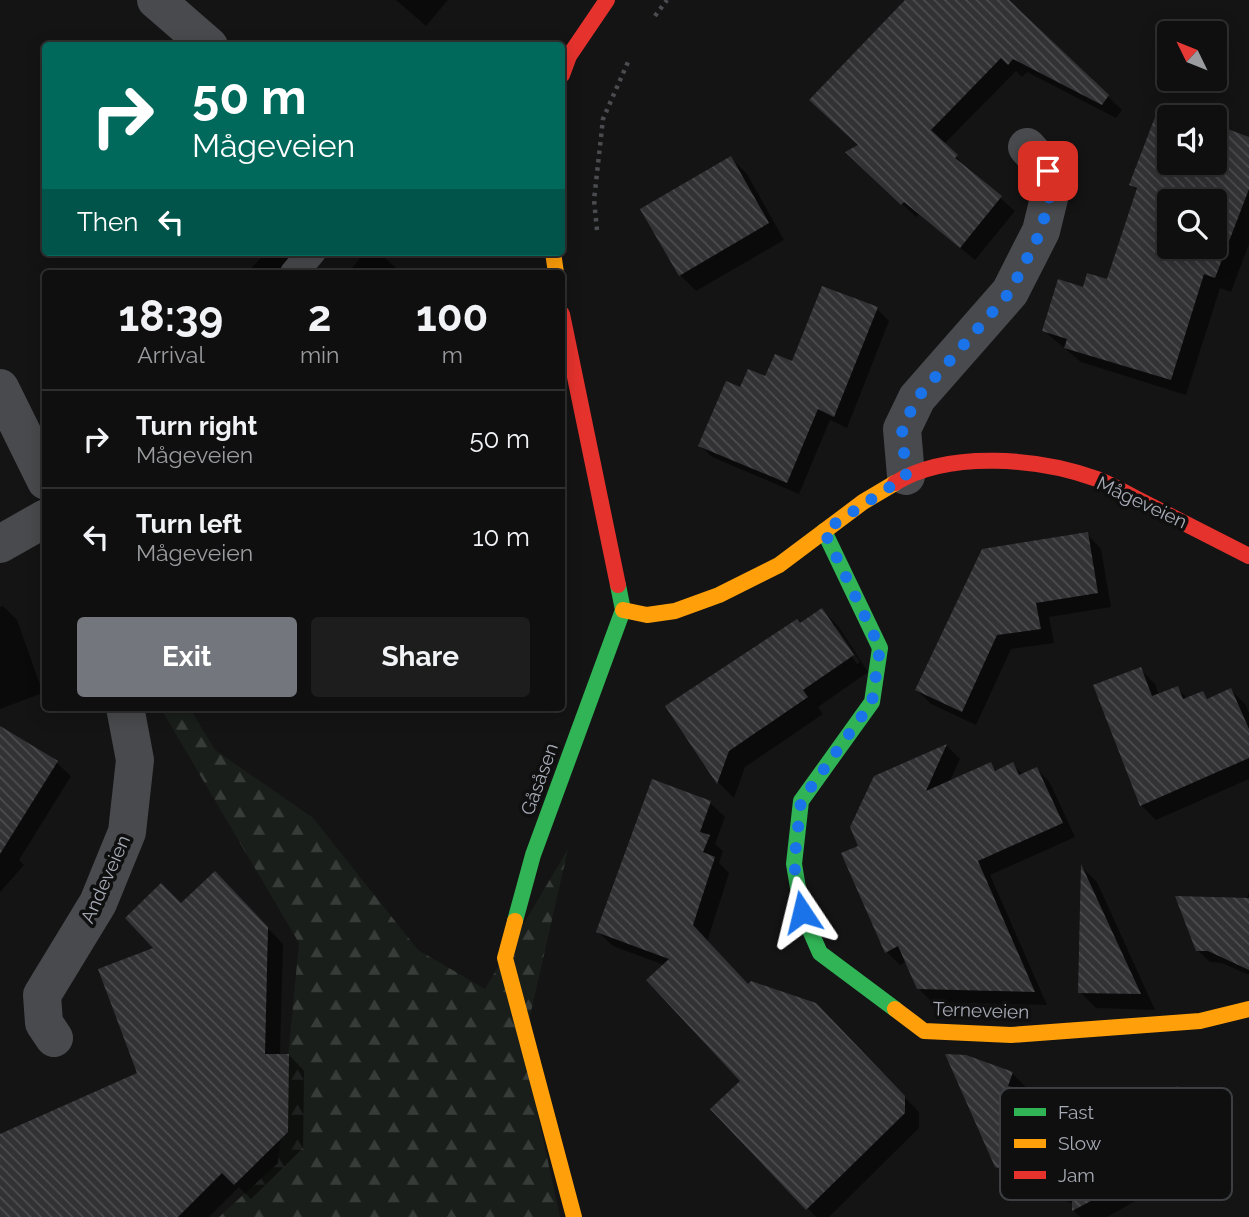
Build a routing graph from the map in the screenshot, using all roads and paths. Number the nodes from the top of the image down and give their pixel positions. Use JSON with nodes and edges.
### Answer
{"nodes":[{"id":1,"x":156,"y":0,"type":"edge"},
{"id":2,"x":607,"y":0,"type":"edge"},
{"id":3,"x":667,"y":0,"type":"edge"},
{"id":4,"x":653,"y":18,"type":"dead end"},
{"id":5,"x":204,"y":42,"type":"edge"},
{"id":6,"x":629,"y":59,"type":"dead end"},
{"id":7,"x":565,"y":67,"type":"edge"},
{"id":8,"x":1027,"y":147,"type":"dead end"},
{"id":9,"x":598,"y":240,"type":"dead end"},
{"id":10,"x":309,"y":256,"type":"edge"},
{"id":11,"x":297,"y":270,"type":"edge"},
{"id":12,"x":565,"y":329,"type":"edge"},
{"id":13,"x":0,"y":388,"type":"edge"},
{"id":14,"x":42,"y":473,"type":"edge"},
{"id":15,"x":906,"y":476,"type":"junction"},
{"id":16,"x":42,"y":520,"type":"edge"},
{"id":17,"x":824,"y":531,"type":"junction"},
{"id":18,"x":0,"y":544,"type":"edge"},
{"id":19,"x":1249,"y":555,"type":"edge"},
{"id":20,"x":623,"y":610,"type":"junction"},
{"id":21,"x":126,"y":711,"type":"edge"},
{"id":22,"x":1249,"y":1009,"type":"edge"},
{"id":23,"x":54,"y":1038,"type":"dead end"},
{"id":24,"x":574,"y":1217,"type":"edge"}],
"edges":[{"from":1,"to":5,"type":"street"},
{"from":2,"to":7,"type":"street"},
{"from":3,"to":4,"type":"path"},
{"from":6,"to":9,"type":"path"},
{"from":8,"to":15,"type":"street"},
{"from":10,"to":11,"type":"lane"},
{"from":12,"to":20,"type":"street"},
{"from":13,"to":14,"type":"street"},
{"from":15,"to":17,"type":"street","name":"Mågeveien"},
{"from":15,"to":19,"type":"street","name":"Mågeveien"},
{"from":16,"to":18,"type":"street"},
{"from":17,"to":20,"type":"street","name":"Mågeveien"},
{"from":17,"to":22,"type":"street","name":"Terneveien"},
{"from":20,"to":24,"type":"street","name":"Gåsåsen"},
{"from":21,"to":23,"type":"street","name":"Andeveien"}]}
